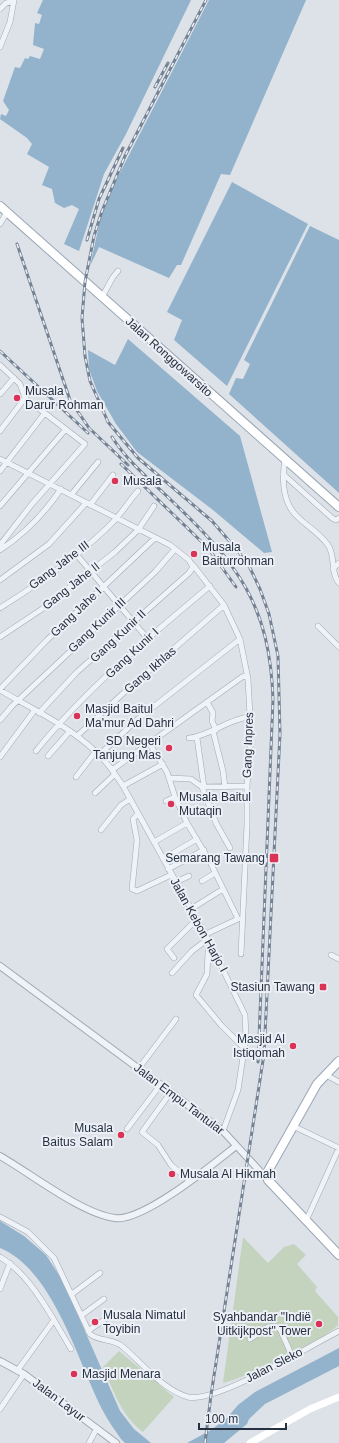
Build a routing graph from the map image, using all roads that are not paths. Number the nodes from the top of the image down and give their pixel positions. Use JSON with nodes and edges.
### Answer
{"nodes":[{"id":1,"x":14,"y":0,"type":"edge"},
{"id":2,"x":0,"y":9,"type":"edge"},
{"id":3,"x":0,"y":47,"type":"edge"},
{"id":4,"x":0,"y":206,"type":"edge"},
{"id":5,"x":7,"y":212,"type":"junction"},
{"id":6,"x":0,"y":224,"type":"edge"},
{"id":7,"x":118,"y":271,"type":"dead end"},
{"id":8,"x":102,"y":297,"type":"junction"},
{"id":9,"x":1,"y":366,"type":"edge"},
{"id":10,"x":14,"y":378,"type":"junction"},
{"id":11,"x":0,"y":394,"type":"edge"},
{"id":12,"x":25,"y":398,"type":"junction"},
{"id":13,"x":44,"y":414,"type":"junction"},
{"id":14,"x":65,"y":430,"type":"junction"},
{"id":15,"x":0,"y":431,"type":"edge"},
{"id":16,"x":0,"y":459,"type":"edge"},
{"id":17,"x":285,"y":460,"type":"junction"},
{"id":18,"x":8,"y":461,"type":"junction"},
{"id":19,"x":98,"y":462,"type":"dead end"},
{"id":20,"x":0,"y":471,"type":"edge"},
{"id":21,"x":30,"y":472,"type":"junction"},
{"id":22,"x":283,"y":474,"type":"junction"},
{"id":23,"x":113,"y":475,"type":"dead end"},
{"id":24,"x":51,"y":483,"type":"junction"},
{"id":25,"x":61,"y":489,"type":"junction"},
{"id":26,"x":138,"y":491,"type":"dead end"},
{"id":27,"x":71,"y":495,"type":"junction"},
{"id":28,"x":88,"y":504,"type":"junction"},
{"id":29,"x":0,"y":506,"type":"edge"},
{"id":30,"x":154,"y":506,"type":"dead end"},
{"id":31,"x":339,"y":507,"type":"edge"},
{"id":32,"x":339,"y":518,"type":"edge"},
{"id":33,"x":116,"y":519,"type":"junction"},
{"id":34,"x":138,"y":530,"type":"junction"},
{"id":35,"x":155,"y":538,"type":"junction"},
{"id":36,"x":0,"y":545,"type":"edge"},
{"id":37,"x":175,"y":549,"type":"junction"},
{"id":38,"x":0,"y":550,"type":"edge"},
{"id":39,"x":76,"y":554,"type":"junction"},
{"id":40,"x":339,"y":563,"type":"edge"},
{"id":41,"x":193,"y":565,"type":"junction"},
{"id":42,"x":334,"y":569,"type":"junction"},
{"id":43,"x":91,"y":571,"type":"junction"},
{"id":44,"x":0,"y":580,"type":"edge"},
{"id":45,"x":339,"y":583,"type":"edge"},
{"id":46,"x":103,"y":586,"type":"junction"},
{"id":47,"x":210,"y":586,"type":"junction"},
{"id":48,"x":119,"y":604,"type":"junction"},
{"id":49,"x":224,"y":605,"type":"junction"},
{"id":50,"x":0,"y":608,"type":"edge"},
{"id":51,"x":134,"y":621,"type":"junction"},
{"id":52,"x":318,"y":626,"type":"dead end"},
{"id":53,"x":0,"y":637,"type":"edge"},
{"id":54,"x":147,"y":638,"type":"junction"},
{"id":55,"x":240,"y":640,"type":"junction"},
{"id":56,"x":339,"y":647,"type":"edge"},
{"id":57,"x":248,"y":679,"type":"junction"},
{"id":58,"x":0,"y":690,"type":"edge"},
{"id":59,"x":17,"y":700,"type":"junction"},
{"id":60,"x":207,"y":702,"type":"junction"},
{"id":61,"x":37,"y":712,"type":"junction"},
{"id":62,"x":249,"y":717,"type":"junction"},
{"id":63,"x":0,"y":720,"type":"edge"},
{"id":64,"x":57,"y":724,"type":"junction"},
{"id":65,"x":214,"y":730,"type":"junction"},
{"id":66,"x":70,"y":731,"type":"junction"},
{"id":67,"x":77,"y":736,"type":"junction"},
{"id":68,"x":189,"y":738,"type":"dead end"},
{"id":69,"x":197,"y":738,"type":"junction"},
{"id":70,"x":149,"y":743,"type":"junction"},
{"id":71,"x":36,"y":751,"type":"dead end"},
{"id":72,"x":98,"y":753,"type":"junction"},
{"id":73,"x":48,"y":756,"type":"dead end"},
{"id":74,"x":0,"y":757,"type":"edge"},
{"id":75,"x":163,"y":764,"type":"junction"},
{"id":76,"x":114,"y":772,"type":"junction"},
{"id":77,"x":76,"y":777,"type":"dead end"},
{"id":78,"x":169,"y":778,"type":"junction"},
{"id":79,"x":123,"y":786,"type":"junction"},
{"id":80,"x":247,"y":786,"type":"junction"},
{"id":81,"x":203,"y":787,"type":"junction"},
{"id":82,"x":225,"y":787,"type":"junction"},
{"id":83,"x":95,"y":793,"type":"dead end"},
{"id":84,"x":175,"y":797,"type":"junction"},
{"id":85,"x":130,"y":799,"type":"junction"},
{"id":86,"x":166,"y":801,"type":"dead end"},
{"id":87,"x":138,"y":814,"type":"junction"},
{"id":88,"x":187,"y":823,"type":"junction"},
{"id":89,"x":101,"y":830,"type":"dead end"},
{"id":90,"x":197,"y":839,"type":"junction"},
{"id":91,"x":154,"y":842,"type":"junction"},
{"id":92,"x":230,"y":848,"type":"dead end"},
{"id":93,"x":204,"y":850,"type":"junction"},
{"id":94,"x":163,"y":859,"type":"junction"},
{"id":95,"x":168,"y":869,"type":"junction"},
{"id":96,"x":215,"y":873,"type":"junction"},
{"id":97,"x":171,"y":875,"type":"junction"},
{"id":98,"x":189,"y":876,"type":"dead end"},
{"id":99,"x":202,"y":881,"type":"dead end"},
{"id":100,"x":176,"y":882,"type":"junction"},
{"id":101,"x":223,"y":889,"type":"junction"},
{"id":102,"x":191,"y":909,"type":"junction"},
{"id":103,"x":240,"y":919,"type":"junction"},
{"id":104,"x":197,"y":920,"type":"junction"},
{"id":105,"x":208,"y":939,"type":"junction"},
{"id":106,"x":241,"y":954,"type":"dead end"},
{"id":107,"x":331,"y":955,"type":"dead end"},
{"id":108,"x":174,"y":958,"type":"dead end"},
{"id":109,"x":339,"y":959,"type":"edge"},
{"id":110,"x":0,"y":966,"type":"edge"},
{"id":111,"x":172,"y":973,"type":"dead end"},
{"id":112,"x":176,"y":1019,"type":"dead end"},
{"id":113,"x":244,"y":1048,"type":"junction"},
{"id":114,"x":339,"y":1061,"type":"edge"},
{"id":115,"x":139,"y":1068,"type":"junction"},
{"id":116,"x":326,"y":1075,"type":"junction"},
{"id":117,"x":339,"y":1082,"type":"edge"},
{"id":118,"x":161,"y":1084,"type":"junction"},
{"id":119,"x":171,"y":1092,"type":"junction"},
{"id":120,"x":294,"y":1126,"type":"junction"},
{"id":121,"x":127,"y":1129,"type":"dead end"},
{"id":122,"x":223,"y":1131,"type":"junction"},
{"id":123,"x":236,"y":1146,"type":"junction"},
{"id":124,"x":339,"y":1148,"type":"edge"},
{"id":125,"x":0,"y":1156,"type":"edge"},
{"id":126,"x":268,"y":1180,"type":"junction"},
{"id":127,"x":190,"y":1182,"type":"junction"},
{"id":128,"x":0,"y":1217,"type":"edge"},
{"id":129,"x":306,"y":1221,"type":"junction"},
{"id":130,"x":339,"y":1255,"type":"edge"},
{"id":131,"x":0,"y":1257,"type":"edge"},
{"id":132,"x":10,"y":1263,"type":"junction"},
{"id":133,"x":100,"y":1273,"type":"dead end"},
{"id":134,"x":2,"y":1275,"type":"edge"},
{"id":135,"x":0,"y":1289,"type":"edge"},
{"id":136,"x":72,"y":1294,"type":"junction"},
{"id":137,"x":104,"y":1299,"type":"dead end"},
{"id":138,"x":114,"y":1313,"type":"dead end"},
{"id":139,"x":82,"y":1315,"type":"junction"},
{"id":140,"x":54,"y":1320,"type":"junction"},
{"id":141,"x":88,"y":1330,"type":"junction"},
{"id":142,"x":339,"y":1331,"type":"edge"},
{"id":143,"x":250,"y":1339,"type":"dead end"},
{"id":144,"x":70,"y":1349,"type":"dead end"},
{"id":145,"x":292,"y":1356,"type":"junction"},
{"id":146,"x":0,"y":1361,"type":"edge"},
{"id":147,"x":17,"y":1371,"type":"junction"},
{"id":148,"x":24,"y":1374,"type":"junction"},
{"id":149,"x":339,"y":1397,"type":"edge"},
{"id":150,"x":0,"y":1409,"type":"edge"},
{"id":151,"x":97,"y":1428,"type":"junction"},
{"id":152,"x":90,"y":1443,"type":"edge"},
{"id":153,"x":116,"y":1443,"type":"edge"},
{"id":154,"x":250,"y":1443,"type":"edge"}],
"edges":[{"from":1,"to":2,"type":"street"},
{"from":1,"to":3,"type":"street"},
{"from":4,"to":5,"type":"main road","name":"Jalan Ronggowarsito"},
{"from":5,"to":6,"type":"street"},
{"from":5,"to":8,"type":"main road","name":"Jalan Ronggowarsito"},
{"from":7,"to":8,"type":"street"},
{"from":8,"to":17,"type":"main road","name":"Jalan Ronggowarsito"},
{"from":9,"to":10,"type":"street"},
{"from":10,"to":11,"type":"street"},
{"from":10,"to":12,"type":"street"},
{"from":12,"to":13,"type":"street"},
{"from":12,"to":15,"type":"street"},
{"from":13,"to":14,"type":"street"},
{"from":13,"to":18,"type":"street"},
{"from":14,"to":21,"type":"street"},
{"from":14,"to":24,"type":"street"},
{"from":16,"to":18,"type":"street"},
{"from":17,"to":22,"type":"street"},
{"from":17,"to":31,"type":"main road","name":"Jalan Ronggowarsito"},
{"from":18,"to":20,"type":"street"},
{"from":18,"to":21,"type":"street"},
{"from":19,"to":27,"type":"street"},
{"from":21,"to":24,"type":"street"},
{"from":21,"to":29,"type":"street"},
{"from":22,"to":32,"type":"street"},
{"from":22,"to":42,"type":"street"},
{"from":23,"to":28,"type":"street"},
{"from":24,"to":25,"type":"street"},
{"from":24,"to":36,"type":"street"},
{"from":25,"to":27,"type":"street"},
{"from":25,"to":38,"type":"street"},
{"from":26,"to":33,"type":"street","name":"Gang Jahe III"},
{"from":27,"to":28,"type":"street"},
{"from":28,"to":33,"type":"street"},
{"from":28,"to":44,"type":"street"},
{"from":30,"to":34,"type":"street","name":"Gang Jahe II"},
{"from":33,"to":34,"type":"street"},
{"from":33,"to":39,"type":"street","name":"Gang Jahe III"},
{"from":34,"to":35,"type":"street"},
{"from":34,"to":43,"type":"street","name":"Gang Jahe II"},
{"from":35,"to":37,"type":"street"},
{"from":35,"to":46,"type":"street","name":"Gang Jahe I"},
{"from":37,"to":41,"type":"street"},
{"from":37,"to":48,"type":"street","name":"Gang Kunir III"},
{"from":39,"to":43,"type":"street"},
{"from":39,"to":50,"type":"street","name":"Gang Jahe III"},
{"from":40,"to":42,"type":"street"},
{"from":41,"to":47,"type":"street","name":"Gang Inpres"},
{"from":41,"to":51,"type":"street","name":"Gang Kunir II"},
{"from":42,"to":45,"type":"street"},
{"from":43,"to":46,"type":"street"},
{"from":43,"to":53,"type":"street","name":"Gang Jahe II"},
{"from":46,"to":48,"type":"street"},
{"from":46,"to":58,"type":"street","name":"Gang Jahe I"},
{"from":47,"to":49,"type":"street","name":"Gang Inpres"},
{"from":47,"to":54,"type":"street","name":"Gang Kunir I"},
{"from":48,"to":51,"type":"street"},
{"from":48,"to":59,"type":"street","name":"Gang Kunir III"},
{"from":49,"to":55,"type":"street","name":"Gang Inpres"},
{"from":49,"to":67,"type":"street","name":"Gang Ikhlas"},
{"from":51,"to":54,"type":"street"},
{"from":51,"to":61,"type":"street","name":"Gang Kunir II"},
{"from":52,"to":56,"type":"street"},
{"from":54,"to":64,"type":"street","name":"Gang Kunir I"},
{"from":55,"to":57,"type":"street","name":"Gang Inpres"},
{"from":55,"to":72,"type":"street"},
{"from":57,"to":60,"type":"street"},
{"from":57,"to":62,"type":"street","name":"Gang Inpres"},
{"from":58,"to":59,"type":"street","name":"Jalan Kebon Harjo I"},
{"from":59,"to":61,"type":"street","name":"Jalan Kebon Harjo I"},
{"from":59,"to":63,"type":"street","name":"Gang Kunir III"},
{"from":60,"to":65,"type":"street"},
{"from":60,"to":70,"type":"street"},
{"from":61,"to":64,"type":"street","name":"Jalan Kebon Harjo I"},
{"from":61,"to":74,"type":"street","name":"Gang Kunir II"},
{"from":62,"to":65,"type":"street"},
{"from":62,"to":80,"type":"street","name":"Gang Inpres"},
{"from":64,"to":66,"type":"street","name":"Jalan Kebon Harjo I"},
{"from":64,"to":71,"type":"street","name":"Gang Kunir I"},
{"from":65,"to":69,"type":"street"},
{"from":65,"to":82,"type":"street"},
{"from":66,"to":67,"type":"street","name":"Jalan Kebon Harjo I"},
{"from":66,"to":73,"type":"street"},
{"from":67,"to":72,"type":"street","name":"Jalan Kebon Harjo I"},
{"from":68,"to":69,"type":"street"},
{"from":69,"to":81,"type":"street"},
{"from":70,"to":75,"type":"street"},
{"from":70,"to":76,"type":"street"},
{"from":72,"to":76,"type":"street","name":"Jalan Kebon Harjo I"},
{"from":72,"to":77,"type":"street"},
{"from":75,"to":78,"type":"street"},
{"from":75,"to":79,"type":"street"},
{"from":76,"to":79,"type":"street","name":"Jalan Kebon Harjo I"},
{"from":76,"to":83,"type":"street"},
{"from":78,"to":81,"type":"street"},
{"from":78,"to":84,"type":"street"},
{"from":79,"to":85,"type":"street","name":"Jalan Kebon Harjo I"},
{"from":80,"to":82,"type":"street"},
{"from":80,"to":103,"type":"street","name":"Gang Inpres"},
{"from":81,"to":82,"type":"street"},
{"from":81,"to":92,"type":"street"},
{"from":84,"to":86,"type":"street"},
{"from":84,"to":88,"type":"street"},
{"from":85,"to":87,"type":"street","name":"Jalan Kebon Harjo I"},
{"from":85,"to":89,"type":"street"},
{"from":87,"to":91,"type":"street","name":"Jalan Kebon Harjo I"},
{"from":87,"to":97,"type":"street"},
{"from":88,"to":90,"type":"street"},
{"from":88,"to":91,"type":"street"},
{"from":90,"to":93,"type":"street"},
{"from":90,"to":94,"type":"street"},
{"from":91,"to":94,"type":"street","name":"Jalan Kebon Harjo I"},
{"from":93,"to":95,"type":"street"},
{"from":93,"to":96,"type":"street"},
{"from":94,"to":95,"type":"street","name":"Jalan Kebon Harjo I"},
{"from":95,"to":97,"type":"street","name":"Jalan Kebon Harjo I"},
{"from":96,"to":99,"type":"street"},
{"from":96,"to":101,"type":"street"},
{"from":97,"to":100,"type":"street","name":"Jalan Kebon Harjo I"},
{"from":98,"to":100,"type":"street"},
{"from":100,"to":102,"type":"street","name":"Jalan Kebon Harjo I"},
{"from":101,"to":102,"type":"street"},
{"from":101,"to":103,"type":"street"},
{"from":102,"to":104,"type":"street","name":"Jalan Kebon Harjo I"},
{"from":103,"to":105,"type":"street"},
{"from":103,"to":106,"type":"street","name":"Gang Inpres"},
{"from":104,"to":105,"type":"street","name":"Jalan Kebon Harjo I"},
{"from":104,"to":108,"type":"street"},
{"from":105,"to":111,"type":"street"},
{"from":105,"to":113,"type":"street","name":"Jalan Kebon Harjo I"},
{"from":105,"to":113,"type":"street"},
{"from":107,"to":109,"type":"street"},
{"from":110,"to":115,"type":"street","name":"Jalan Empu Tantular"},
{"from":112,"to":115,"type":"street"},
{"from":113,"to":122,"type":"street","name":"Jalan Kebon Harjo I"},
{"from":114,"to":116,"type":"main road"},
{"from":115,"to":118,"type":"street","name":"Jalan Empu Tantular"},
{"from":116,"to":117,"type":"street"},
{"from":116,"to":120,"type":"main road"},
{"from":118,"to":119,"type":"street","name":"Jalan Empu Tantular"},
{"from":118,"to":121,"type":"street"},
{"from":119,"to":122,"type":"street","name":"Jalan Empu Tantular"},
{"from":119,"to":127,"type":"street"},
{"from":120,"to":124,"type":"street"},
{"from":120,"to":126,"type":"main road"},
{"from":122,"to":123,"type":"street","name":"Jalan Empu Tantular"},
{"from":123,"to":126,"type":"street","name":"Jalan Empu Tantular"},
{"from":123,"to":127,"type":"street"},
{"from":124,"to":129,"type":"street"},
{"from":125,"to":127,"type":"street"},
{"from":126,"to":129,"type":"main road","name":"Jalan Empu Tantular"},
{"from":128,"to":136,"type":"street"},
{"from":129,"to":130,"type":"main road","name":"Jalan Empu Tantular"},
{"from":131,"to":132,"type":"street"},
{"from":132,"to":134,"type":"street"},
{"from":132,"to":140,"type":"street"},
{"from":133,"to":136,"type":"street"},
{"from":134,"to":135,"type":"street"},
{"from":136,"to":139,"type":"street"},
{"from":137,"to":139,"type":"street"},
{"from":138,"to":141,"type":"street"},
{"from":139,"to":141,"type":"street"},
{"from":140,"to":144,"type":"street"},
{"from":140,"to":147,"type":"street"},
{"from":141,"to":145,"type":"street","name":"Jalan Sleko"},
{"from":142,"to":145,"type":"street","name":"Jalan Sleko"},
{"from":143,"to":145,"type":"street"},
{"from":146,"to":147,"type":"street","name":"Jalan Layur"},
{"from":147,"to":148,"type":"street","name":"Jalan Layur"},
{"from":148,"to":150,"type":"street"},
{"from":148,"to":151,"type":"street","name":"Jalan Layur"},
{"from":149,"to":154,"type":"main road"},
{"from":151,"to":152,"type":"street"},
{"from":151,"to":153,"type":"street","name":"Jalan Layur"}]}
